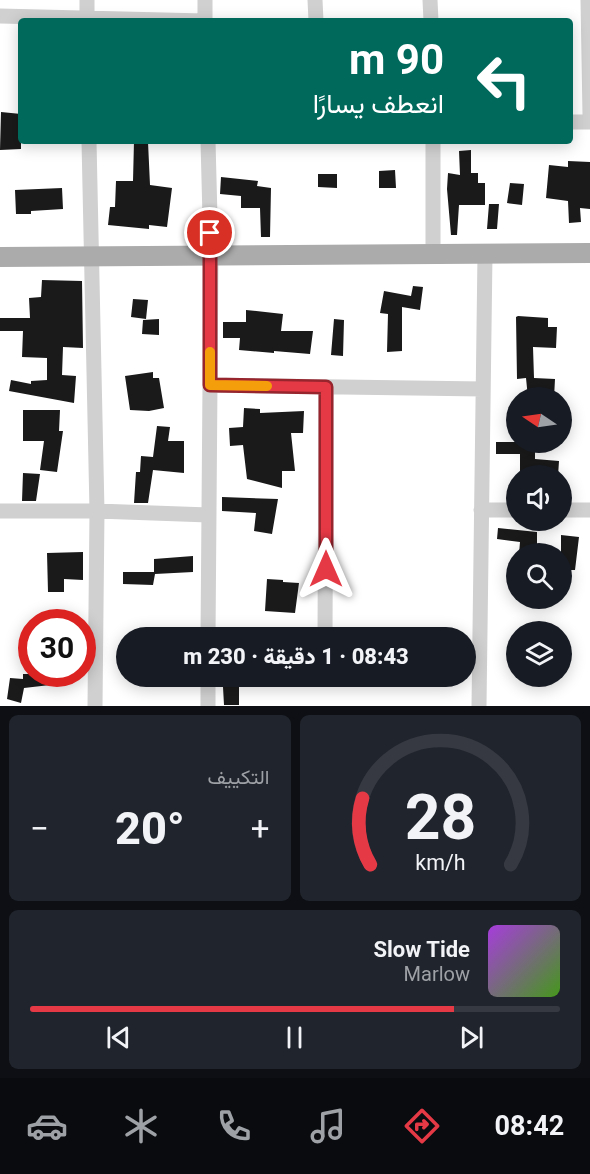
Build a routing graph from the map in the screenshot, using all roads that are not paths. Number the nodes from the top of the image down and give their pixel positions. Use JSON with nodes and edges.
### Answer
{"nodes":[{"id":1,"x":87,"y":0,"type":"edge"},
{"id":2,"x":204,"y":0,"type":"edge"},
{"id":3,"x":315,"y":0,"type":"edge"},
{"id":4,"x":430,"y":0,"type":"edge"},
{"id":5,"x":588,"y":0,"type":"edge"},
{"id":6,"x":0,"y":16,"type":"edge"},
{"id":7,"x":44,"y":18,"type":"edge"},
{"id":8,"x":87,"y":18,"type":"edge"},
{"id":9,"x":205,"y":18,"type":"edge"},
{"id":10,"x":316,"y":18,"type":"edge"},
{"id":11,"x":431,"y":18,"type":"edge"},
{"id":12,"x":590,"y":114,"type":"edge"},
{"id":13,"x":590,"y":122,"type":"edge"},
{"id":14,"x":573,"y":123,"type":"edge"},
{"id":15,"x":89,"y":144,"type":"edge"},
{"id":16,"x":208,"y":144,"type":"edge"},
{"id":17,"x":433,"y":144,"type":"edge"},
{"id":18,"x":590,"y":253,"type":"edge"},
{"id":19,"x":433,"y":254,"type":"junction"},
{"id":20,"x":485,"y":254,"type":"junction"},
{"id":21,"x":211,"y":256,"type":"junction"},
{"id":22,"x":0,"y":257,"type":"edge"},
{"id":23,"x":92,"y":257,"type":"junction"},
{"id":24,"x":210,"y":385,"type":"junction"},
{"id":25,"x":326,"y":387,"type":"junction"},
{"id":26,"x":483,"y":389,"type":"junction"},
{"id":27,"x":481,"y":510,"type":"junction"},
{"id":28,"x":506,"y":510,"type":"edge"},
{"id":29,"x":572,"y":510,"type":"edge"},
{"id":30,"x":590,"y":510,"type":"edge"},
{"id":31,"x":97,"y":511,"type":"junction"},
{"id":32,"x":0,"y":512,"type":"edge"},
{"id":33,"x":209,"y":515,"type":"junction"},
{"id":34,"x":208,"y":627,"type":"edge"},
{"id":35,"x":325,"y":627,"type":"edge"},
{"id":36,"x":473,"y":627,"type":"edge"},
{"id":37,"x":476,"y":678,"type":"edge"},
{"id":38,"x":208,"y":687,"type":"edge"},
{"id":39,"x":95,"y":706,"type":"edge"},
{"id":40,"x":208,"y":706,"type":"edge"},
{"id":41,"x":479,"y":706,"type":"edge"}],
"edges":[{"from":1,"to":8,"type":"street"},
{"from":2,"to":9,"type":"street"},
{"from":3,"to":10,"type":"street"},
{"from":4,"to":11,"type":"street"},
{"from":5,"to":12,"type":"street"},
{"from":6,"to":7,"type":"street"},
{"from":13,"to":14,"type":"street"},
{"from":15,"to":23,"type":"street"},
{"from":16,"to":21,"type":"street"},
{"from":17,"to":19,"type":"street"},
{"from":18,"to":20,"type":"main road"},
{"from":19,"to":20,"type":"main road"},
{"from":19,"to":21,"type":"main road"},
{"from":20,"to":26,"type":"street"},
{"from":21,"to":23,"type":"main road"},
{"from":21,"to":24,"type":"street"},
{"from":22,"to":23,"type":"main road"},
{"from":23,"to":31,"type":"street"},
{"from":24,"to":25,"type":"street"},
{"from":24,"to":33,"type":"street"},
{"from":25,"to":26,"type":"street"},
{"from":25,"to":35,"type":"street"},
{"from":26,"to":27,"type":"street"},
{"from":27,"to":28,"type":"street"},
{"from":27,"to":36,"type":"street"},
{"from":29,"to":30,"type":"street"},
{"from":31,"to":32,"type":"street"},
{"from":31,"to":33,"type":"street"},
{"from":31,"to":39,"type":"street"},
{"from":33,"to":34,"type":"street"},
{"from":37,"to":41,"type":"street"},
{"from":38,"to":40,"type":"street"}]}
